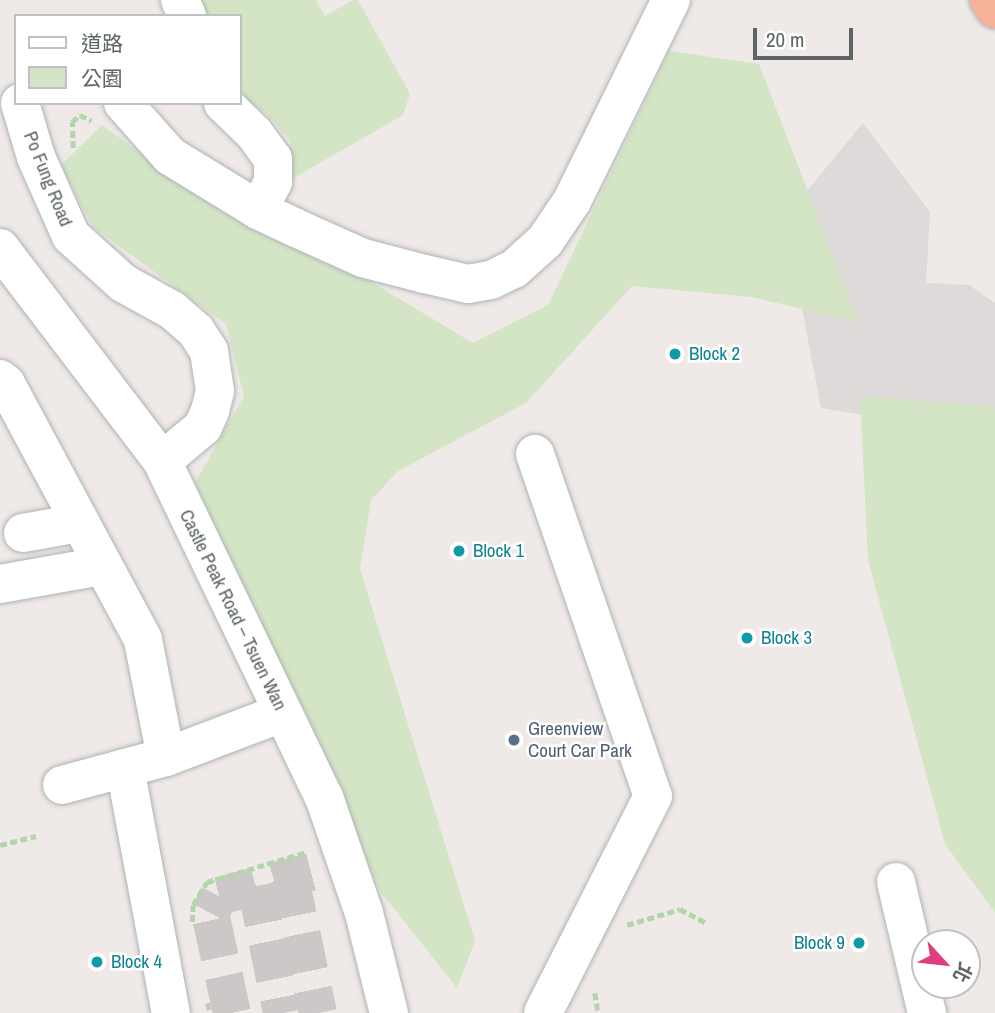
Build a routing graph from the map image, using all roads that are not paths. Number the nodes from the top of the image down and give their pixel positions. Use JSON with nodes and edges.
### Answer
{"nodes":[{"id":1,"x":671,"y":0,"type":"edge"},
{"id":2,"x":989,"y":0,"type":"edge"},
{"id":3,"x":995,"y":9,"type":"edge"},
{"id":4,"x":21,"y":105,"type":"edge"},
{"id":5,"x":125,"y":105,"type":"edge"},
{"id":6,"x":225,"y":105,"type":"edge"},
{"id":7,"x":258,"y":210,"type":"junction"},
{"id":8,"x":0,"y":247,"type":"edge"},
{"id":9,"x":0,"y":379,"type":"edge"},
{"id":10,"x":536,"y":454,"type":"dead end"},
{"id":11,"x":162,"y":461,"type":"junction"},
{"id":12,"x":79,"y":523,"type":"junction"},
{"id":13,"x":23,"y":534,"type":"dead end"},
{"id":14,"x":101,"y":566,"type":"junction"},
{"id":15,"x":0,"y":584,"type":"edge"},
{"id":16,"x":282,"y":713,"type":"junction"},
{"id":17,"x":166,"y":757,"type":"junction"},
{"id":18,"x":125,"y":768,"type":"junction"},
{"id":19,"x":62,"y":785,"type":"dead end"},
{"id":20,"x":896,"y":881,"type":"dead end"},
{"id":21,"x":171,"y":1013,"type":"edge"},
{"id":22,"x":389,"y":1013,"type":"edge"},
{"id":23,"x":543,"y":1013,"type":"edge"},
{"id":24,"x":927,"y":1013,"type":"edge"}],
"edges":[{"from":1,"to":7,"type":"street"},
{"from":2,"to":3,"type":"highway"},
{"from":4,"to":11,"type":"street","name":"Po Fung Road"},
{"from":5,"to":7,"type":"street"},
{"from":6,"to":7,"type":"street"},
{"from":8,"to":11,"type":"street","name":"Castle Peak Road – Tsuen Wan"},
{"from":9,"to":12,"type":"street"},
{"from":10,"to":23,"type":"street"},
{"from":11,"to":16,"type":"street","name":"Castle Peak Road – Tsuen Wan"},
{"from":12,"to":13,"type":"street"},
{"from":12,"to":14,"type":"street"},
{"from":14,"to":15,"type":"street"},
{"from":14,"to":17,"type":"street"},
{"from":16,"to":17,"type":"street"},
{"from":16,"to":22,"type":"street","name":"Castle Peak Road – Tsuen Wan"},
{"from":17,"to":18,"type":"street"},
{"from":18,"to":19,"type":"street"},
{"from":18,"to":21,"type":"street"},
{"from":20,"to":24,"type":"street"}]}
